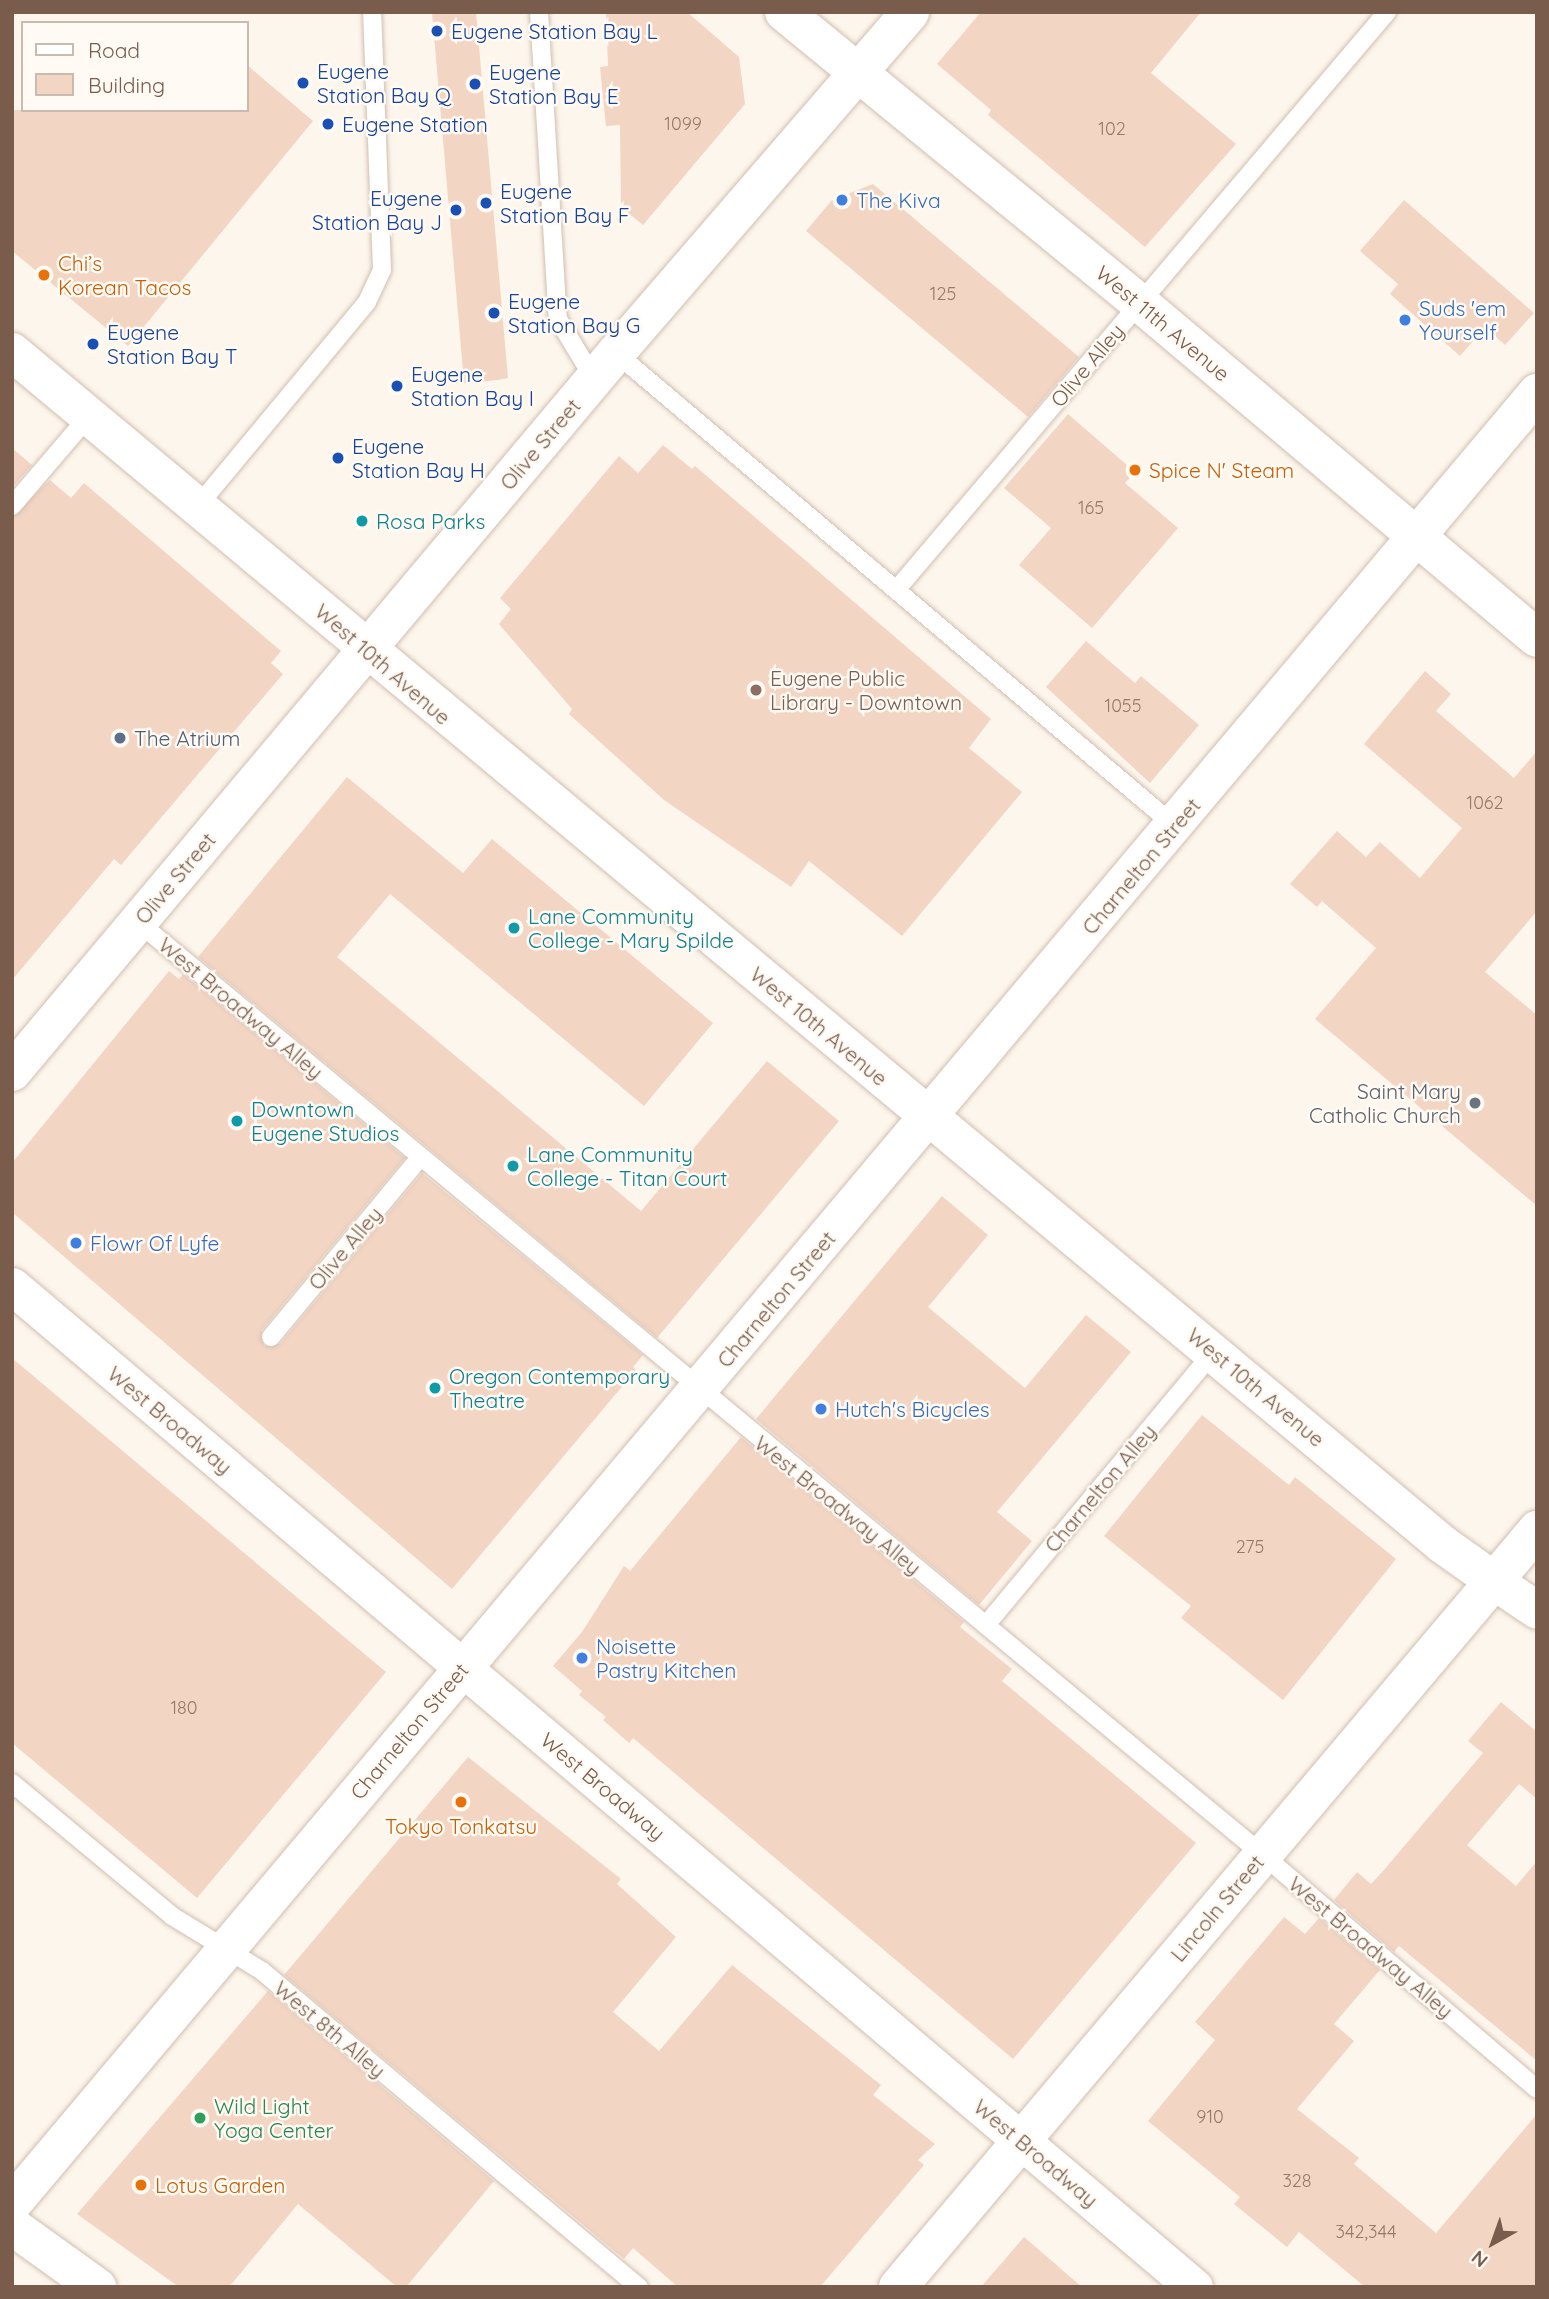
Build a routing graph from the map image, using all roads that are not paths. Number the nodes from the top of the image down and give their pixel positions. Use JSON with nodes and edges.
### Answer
{"nodes":[{"id":1,"x":372,"y":12,"type":"edge"},
{"id":2,"x":539,"y":12,"type":"edge"},
{"id":3,"x":784,"y":12,"type":"edge"},
{"id":4,"x":910,"y":12,"type":"edge"},
{"id":5,"x":1387,"y":12,"type":"edge"},
{"id":6,"x":859,"y":74,"type":"junction"},
{"id":7,"x":1140,"y":303,"type":"junction"},
{"id":8,"x":12,"y":352,"type":"edge"},
{"id":9,"x":605,"y":366,"type":"junction"},
{"id":10,"x":1537,"y":393,"type":"edge"},
{"id":11,"x":89,"y":416,"type":"junction"},
{"id":12,"x":12,"y":506,"type":"edge"},
{"id":13,"x":197,"y":507,"type":"junction"},
{"id":14,"x":1418,"y":539,"type":"junction"},
{"id":15,"x":897,"y":589,"type":"junction"},
{"id":16,"x":1537,"y":638,"type":"edge"},
{"id":17,"x":367,"y":649,"type":"junction"},
{"id":18,"x":1175,"y":826,"type":"junction"},
{"id":19,"x":138,"y":922,"type":"junction"},
{"id":20,"x":12,"y":1072,"type":"edge"},
{"id":21,"x":930,"y":1118,"type":"junction"},
{"id":22,"x":419,"y":1159,"type":"junction"},
{"id":23,"x":12,"y":1286,"type":"edge"},
{"id":24,"x":271,"y":1337,"type":"dead end"},
{"id":25,"x":1214,"y":1351,"type":"junction"},
{"id":26,"x":698,"y":1391,"type":"junction"},
{"id":27,"x":1537,"y":1530,"type":"edge"},
{"id":28,"x":1494,"y":1580,"type":"junction"},
{"id":29,"x":1537,"y":1610,"type":"edge"},
{"id":30,"x":986,"y":1625,"type":"junction"},
{"id":31,"x":463,"y":1667,"type":"junction"},
{"id":32,"x":12,"y":1783,"type":"edge"},
{"id":33,"x":1263,"y":1855,"type":"junction"},
{"id":34,"x":226,"y":1948,"type":"junction"},
{"id":35,"x":1537,"y":2089,"type":"edge"},
{"id":36,"x":1021,"y":2140,"type":"junction"},
{"id":37,"x":12,"y":2204,"type":"edge"},
{"id":38,"x":12,"y":2226,"type":"edge"},
{"id":39,"x":97,"y":2287,"type":"edge"},
{"id":40,"x":639,"y":2287,"type":"edge"},
{"id":41,"x":898,"y":2287,"type":"edge"},
{"id":42,"x":1194,"y":2287,"type":"edge"}],
"edges":[{"from":1,"to":13,"type":"lane"},
{"from":2,"to":9,"type":"lane"},
{"from":3,"to":6,"type":"street","name":"West 11th Avenue"},
{"from":4,"to":6,"type":"street","name":"Olive Street"},
{"from":5,"to":7,"type":"lane","name":"Olive Alley"},
{"from":6,"to":7,"type":"street","name":"West 11th Avenue"},
{"from":6,"to":9,"type":"street","name":"Olive Street"},
{"from":7,"to":14,"type":"street","name":"West 11th Avenue"},
{"from":7,"to":15,"type":"lane","name":"Olive Alley"},
{"from":8,"to":11,"type":"street","name":"West 10th Avenue"},
{"from":9,"to":15,"type":"lane"},
{"from":9,"to":17,"type":"street","name":"Olive Street"},
{"from":10,"to":14,"type":"street","name":"Charnelton Street"},
{"from":11,"to":12,"type":"lane"},
{"from":11,"to":13,"type":"street","name":"West 10th Avenue"},
{"from":13,"to":17,"type":"street","name":"West 10th Avenue"},
{"from":14,"to":16,"type":"street","name":"West 11th Avenue"},
{"from":14,"to":18,"type":"street","name":"Charnelton Street"},
{"from":15,"to":18,"type":"lane"},
{"from":17,"to":19,"type":"street","name":"Olive Street"},
{"from":17,"to":21,"type":"street","name":"West 10th Avenue"},
{"from":18,"to":21,"type":"street","name":"Charnelton Street"},
{"from":19,"to":20,"type":"street","name":"Olive Street"},
{"from":19,"to":22,"type":"lane","name":"West Broadway Alley"},
{"from":21,"to":25,"type":"street","name":"West 10th Avenue"},
{"from":21,"to":26,"type":"street","name":"Charnelton Street"},
{"from":22,"to":24,"type":"lane","name":"Olive Alley"},
{"from":22,"to":26,"type":"lane","name":"West Broadway Alley"},
{"from":23,"to":31,"type":"street","name":"West Broadway"},
{"from":25,"to":28,"type":"street","name":"West 10th Avenue"},
{"from":25,"to":30,"type":"lane","name":"Charnelton Alley"},
{"from":26,"to":30,"type":"lane","name":"West Broadway Alley"},
{"from":26,"to":31,"type":"street","name":"Charnelton Street"},
{"from":27,"to":28,"type":"street","name":"Lincoln Street"},
{"from":28,"to":29,"type":"street","name":"West 10th Avenue"},
{"from":28,"to":33,"type":"street","name":"Lincoln Street"},
{"from":30,"to":33,"type":"lane","name":"West Broadway Alley"},
{"from":31,"to":34,"type":"street","name":"Charnelton Street"},
{"from":31,"to":36,"type":"street","name":"West Broadway"},
{"from":32,"to":34,"type":"lane","name":"West 8th Alley"},
{"from":33,"to":35,"type":"lane","name":"West Broadway Alley"},
{"from":33,"to":36,"type":"street","name":"Lincoln Street"},
{"from":34,"to":37,"type":"street","name":"Charnelton Street"},
{"from":34,"to":40,"type":"lane","name":"West 8th Alley"},
{"from":36,"to":41,"type":"street","name":"Lincoln Street"},
{"from":36,"to":42,"type":"street","name":"West Broadway"},
{"from":38,"to":39,"type":"street"}]}
